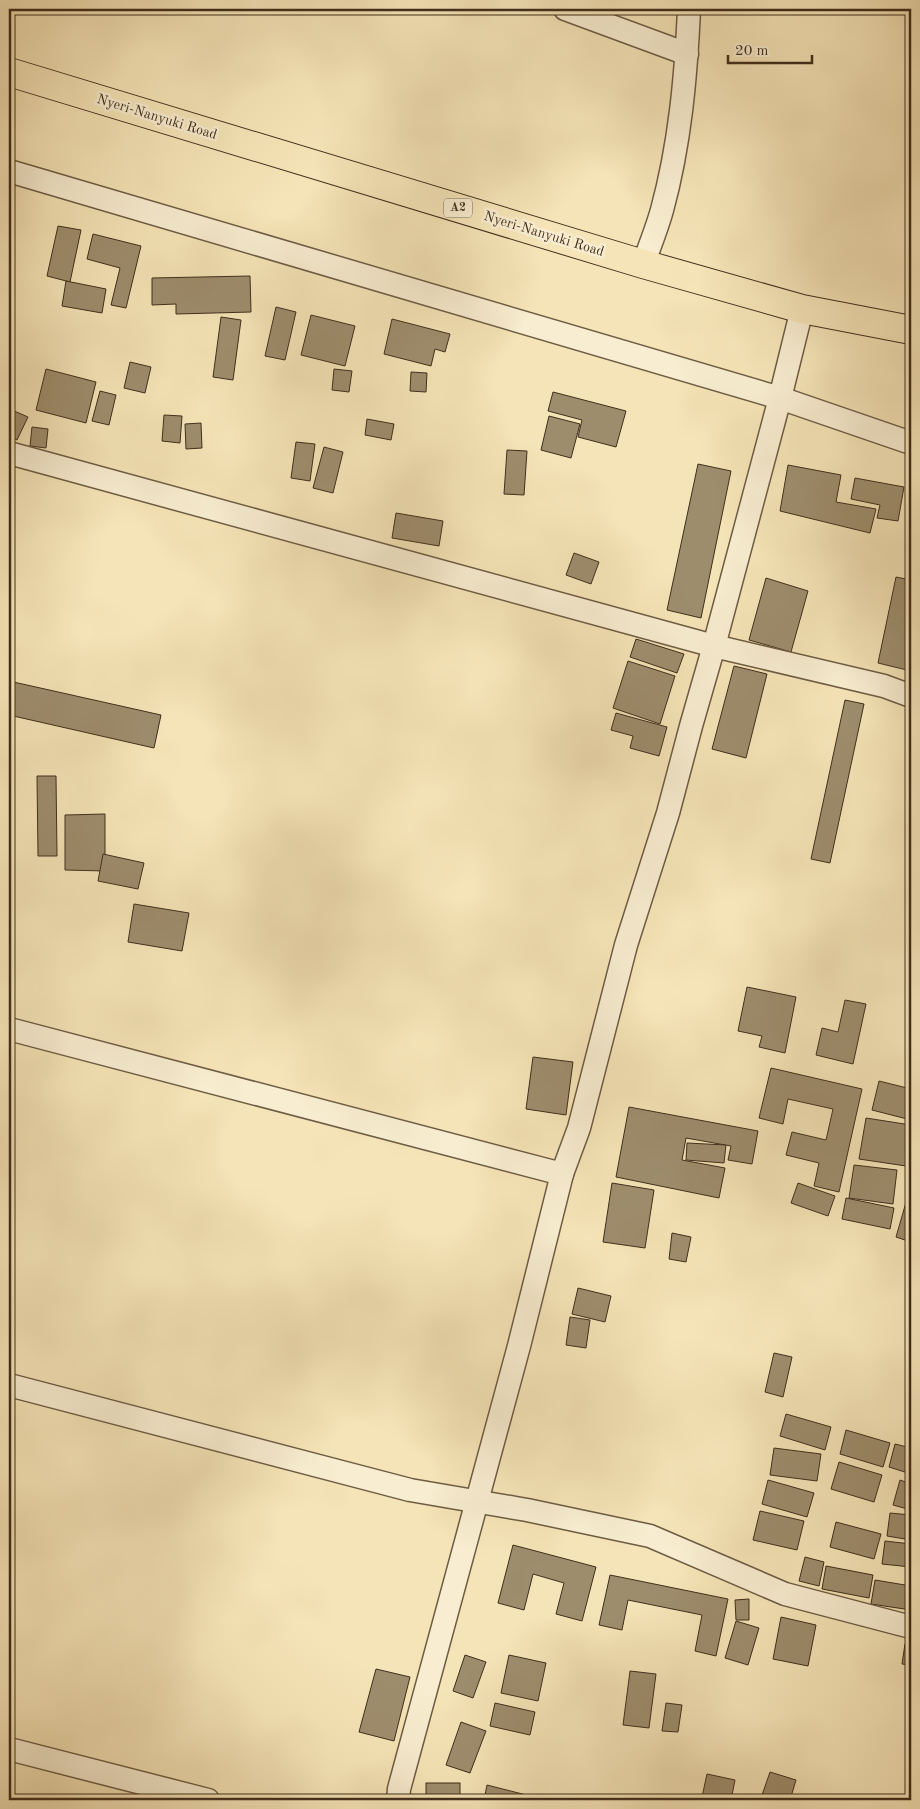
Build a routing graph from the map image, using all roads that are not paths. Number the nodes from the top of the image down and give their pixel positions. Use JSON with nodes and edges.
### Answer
{"nodes":[{"id":1,"x":566,"y":9,"type":"edge"},
{"id":2,"x":688,"y":9,"type":"edge"},
{"id":3,"x":687,"y":54,"type":"junction"},
{"id":4,"x":9,"y":72,"type":"edge"},
{"id":5,"x":9,"y":171,"type":"edge"},
{"id":6,"x":643,"y":264,"type":"junction"},
{"id":7,"x":802,"y":309,"type":"junction"},
{"id":8,"x":911,"y":330,"type":"edge"},
{"id":9,"x":780,"y":398,"type":"junction"},
{"id":10,"x":911,"y":443,"type":"edge"},
{"id":11,"x":9,"y":453,"type":"edge"},
{"id":12,"x":714,"y":646,"type":"junction"},
{"id":13,"x":911,"y":696,"type":"edge"},
{"id":14,"x":9,"y":1029,"type":"edge"},
{"id":15,"x":562,"y":1174,"type":"junction"},
{"id":16,"x":9,"y":1385,"type":"edge"},
{"id":17,"x":476,"y":1502,"type":"junction"},
{"id":18,"x":911,"y":1627,"type":"edge"},
{"id":19,"x":9,"y":1749,"type":"edge"},
{"id":20,"x":208,"y":1800,"type":"edge"},
{"id":21,"x":398,"y":1800,"type":"edge"}],
"edges":[{"from":1,"to":3,"type":"street"},
{"from":2,"to":3,"type":"street"},
{"from":3,"to":6,"type":"street"},
{"from":4,"to":6,"type":"highway","name":"Nyeri-Nanyuki Road","number":"A2"},
{"from":5,"to":9,"type":"street"},
{"from":6,"to":7,"type":"highway","name":"Nyeri-Nanyuki Road","number":"A2"},
{"from":7,"to":8,"type":"highway","name":"Nyeri-Nanyuki Road","number":"A2"},
{"from":7,"to":9,"type":"street"},
{"from":9,"to":10,"type":"street"},
{"from":9,"to":12,"type":"street"},
{"from":11,"to":12,"type":"street"},
{"from":12,"to":13,"type":"street"},
{"from":12,"to":15,"type":"street"},
{"from":14,"to":15,"type":"street"},
{"from":15,"to":17,"type":"street"},
{"from":16,"to":17,"type":"street"},
{"from":17,"to":18,"type":"street"},
{"from":17,"to":21,"type":"street"},
{"from":19,"to":20,"type":"street"}]}
